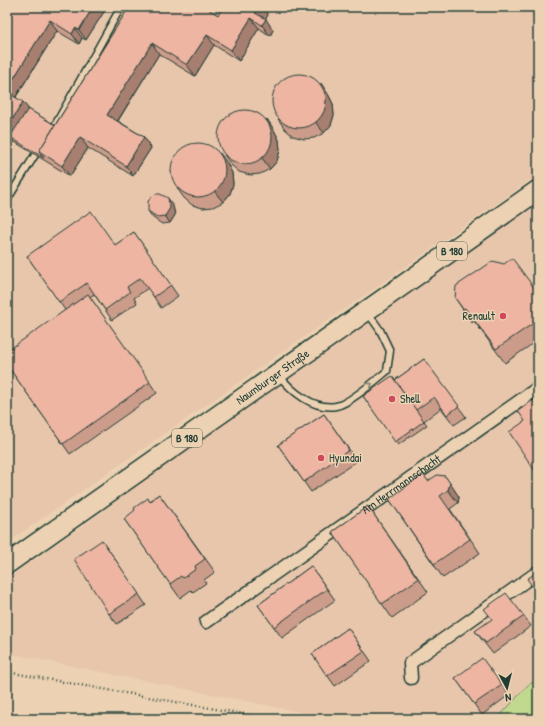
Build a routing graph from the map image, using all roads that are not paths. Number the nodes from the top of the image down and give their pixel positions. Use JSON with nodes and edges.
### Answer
{"nodes":[{"id":1,"x":121,"y":7,"type":"edge"},
{"id":2,"x":54,"y":127,"type":"edge"},
{"id":3,"x":35,"y":155,"type":"edge"},
{"id":4,"x":538,"y":190,"type":"edge"},
{"id":5,"x":7,"y":200,"type":"edge"},
{"id":6,"x":367,"y":312,"type":"junction"},
{"id":7,"x":278,"y":374,"type":"junction"},
{"id":8,"x":538,"y":388,"type":"edge"},
{"id":9,"x":7,"y":564,"type":"edge"},
{"id":10,"x":538,"y":572,"type":"edge"},
{"id":11,"x":206,"y":622,"type":"dead end"},
{"id":12,"x":411,"y":678,"type":"dead end"}],
"edges":[{"from":1,"to":2,"type":"lane"},
{"from":3,"to":5,"type":"lane"},
{"from":4,"to":6,"type":"main road","name":"Naumburger Straße","number":"B 180"},
{"from":6,"to":7,"type":"main road","name":"Naumburger Straße","number":"B 180"},
{"from":7,"to":6,"type":"lane","one_way":true},
{"from":7,"to":9,"type":"main road","name":"Naumburger Straße","number":"B 180"},
{"from":8,"to":11,"type":"street","name":"Am Herrmannschacht"},
{"from":10,"to":12,"type":"street"}]}
